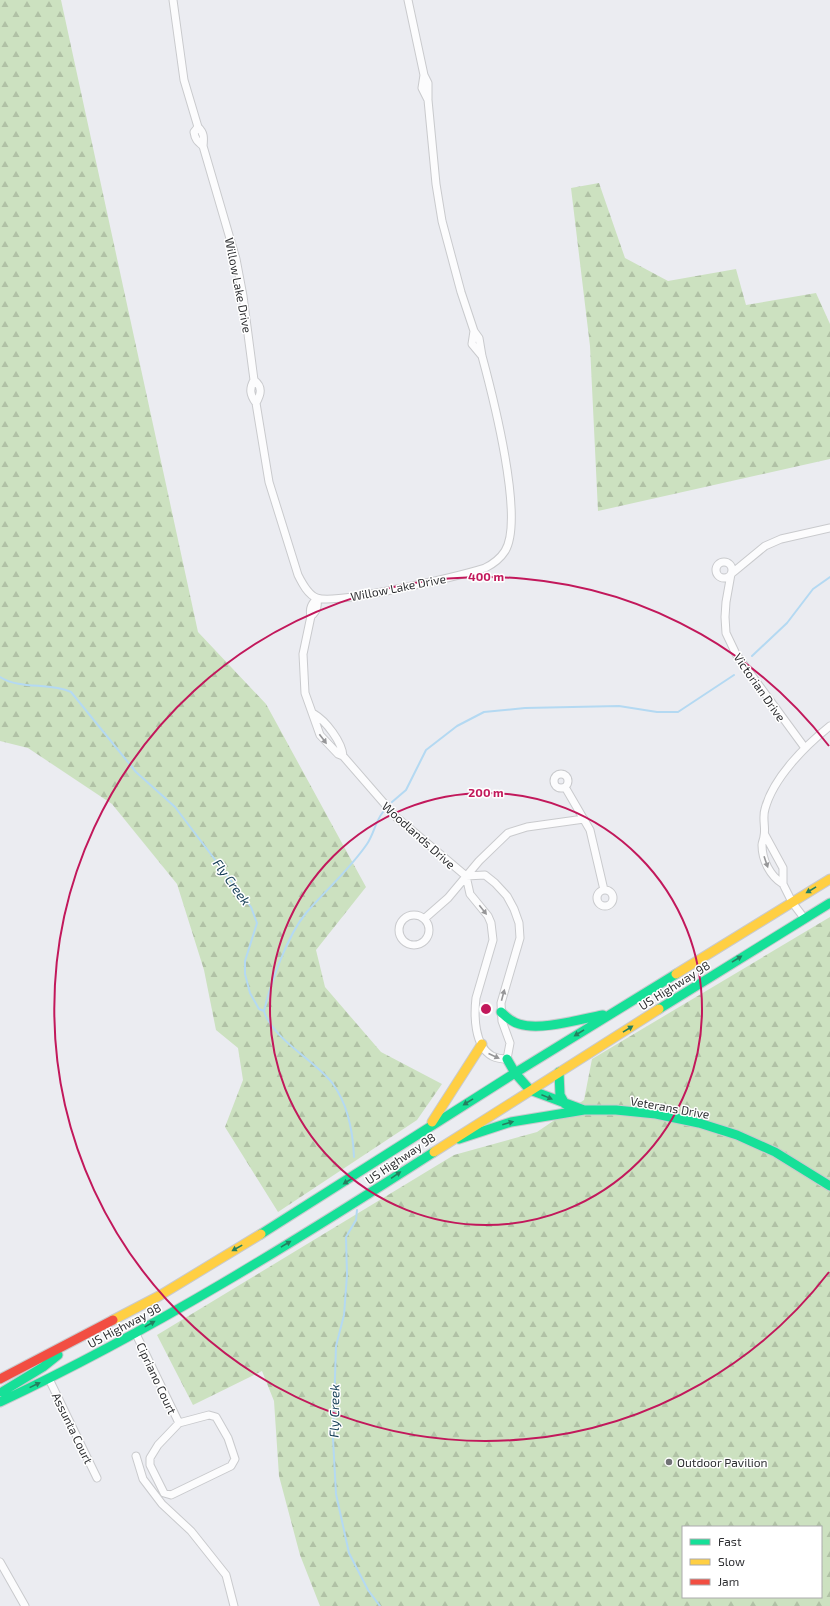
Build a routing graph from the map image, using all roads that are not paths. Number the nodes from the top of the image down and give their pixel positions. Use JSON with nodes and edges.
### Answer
{"nodes":[{"id":1,"x":173,"y":0,"type":"edge"},
{"id":2,"x":408,"y":0,"type":"edge"},
{"id":3,"x":830,"y":528,"type":"edge"},
{"id":4,"x":317,"y":598,"type":"junction"},
{"id":5,"x":314,"y":714,"type":"junction"},
{"id":6,"x":830,"y":726,"type":"edge"},
{"id":7,"x":805,"y":748,"type":"junction"},
{"id":8,"x":343,"y":756,"type":"junction"},
{"id":9,"x":565,"y":787,"type":"dead end"},
{"id":10,"x":584,"y":819,"type":"junction"},
{"id":11,"x":765,"y":836,"type":"junction"},
{"id":12,"x":466,"y":876,"type":"junction"},
{"id":13,"x":830,"y":879,"type":"edge"},
{"id":14,"x":783,"y":884,"type":"junction"},
{"id":15,"x":604,"y":890,"type":"dead end"},
{"id":16,"x":792,"y":902,"type":"junction"},
{"id":17,"x":830,"y":903,"type":"edge"},
{"id":18,"x":804,"y":918,"type":"junction"},
{"id":19,"x":424,"y":919,"type":"junction"},
{"id":20,"x":500,"y":1012,"type":"junction"},
{"id":21,"x":612,"y":1013,"type":"junction"},
{"id":22,"x":482,"y":1044,"type":"junction"},
{"id":23,"x":507,"y":1059,"type":"junction"},
{"id":24,"x":559,"y":1072,"type":"junction"},
{"id":25,"x":515,"y":1073,"type":"junction"},
{"id":26,"x":530,"y":1090,"type":"junction"},
{"id":27,"x":565,"y":1104,"type":"junction"},
{"id":28,"x":584,"y":1110,"type":"junction"},
{"id":29,"x":428,"y":1128,"type":"junction"},
{"id":30,"x":444,"y":1144,"type":"junction"},
{"id":31,"x":830,"y":1186,"type":"edge"},
{"id":32,"x":164,"y":1305,"type":"junction"},
{"id":33,"x":136,"y":1332,"type":"junction"},
{"id":34,"x":78,"y":1339,"type":"junction"},
{"id":35,"x":0,"y":1379,"type":"edge"},
{"id":36,"x":49,"y":1379,"type":"junction"},
{"id":37,"x":0,"y":1393,"type":"edge"},
{"id":38,"x":0,"y":1402,"type":"edge"},
{"id":39,"x":179,"y":1423,"type":"junction"},
{"id":40,"x":136,"y":1456,"type":"dead end"},
{"id":41,"x":97,"y":1478,"type":"dead end"},
{"id":42,"x":0,"y":1562,"type":"edge"},
{"id":43,"x":25,"y":1606,"type":"edge"},
{"id":44,"x":234,"y":1606,"type":"edge"}],
"edges":[{"from":1,"to":4,"type":"street","name":"Willow Lake Drive"},
{"from":2,"to":4,"type":"street","name":"Willow Lake Drive"},
{"from":3,"to":7,"type":"street","name":"Victorian Drive"},
{"from":4,"to":5,"type":"street","name":"Woodlands Drive"},
{"from":5,"to":8,"type":"street","name":"Woodlands Drive"},
{"from":5,"to":8,"type":"street","name":"Woodlands Drive","one_way":true},
{"from":6,"to":7,"type":"street"},
{"from":7,"to":11,"type":"street"},
{"from":8,"to":12,"type":"street","name":"Woodlands Drive"},
{"from":9,"to":10,"type":"street"},
{"from":10,"to":12,"type":"street"},
{"from":10,"to":15,"type":"street"},
{"from":11,"to":14,"type":"street"},
{"from":11,"to":14,"type":"street","one_way":true},
{"from":12,"to":19,"type":"street"},
{"from":20,"to":12,"type":"street","name":"Woodlands Drive","one_way":true},
{"from":12,"to":22,"type":"street","name":"Woodlands Drive","one_way":true},
{"from":13,"to":16,"type":"main road","name":"US Highway 98","one_way":true},
{"from":14,"to":16,"type":"street"},
{"from":16,"to":18,"type":"street"},
{"from":16,"to":21,"type":"main road","name":"US Highway 98"},
{"from":17,"to":18,"type":"main road","name":"US Highway 98"},
{"from":24,"to":18,"type":"main road","name":"US Highway 98","one_way":true},
{"from":19,"to":19,"type":"street"},
{"from":20,"to":21,"type":"main road"},
{"from":20,"to":23,"type":"street","name":"Woodlands Drive"},
{"from":21,"to":25,"type":"main road","name":"US Highway 98","one_way":true},
{"from":22,"to":23,"type":"street","one_way":true},
{"from":22,"to":29,"type":"main road"},
{"from":23,"to":25,"type":"main road"},
{"from":24,"to":26,"type":"main road","name":"US Highway 98"},
{"from":24,"to":27,"type":"main road"},
{"from":25,"to":26,"type":"main road"},
{"from":25,"to":29,"type":"main road","name":"US Highway 98","one_way":true},
{"from":26,"to":27,"type":"main road","name":"Veterans Drive","one_way":true},
{"from":26,"to":30,"type":"main road","name":"US Highway 98"},
{"from":27,"to":28,"type":"main road","name":"Veterans Drive"},
{"from":30,"to":28,"type":"main road","one_way":true},
{"from":28,"to":31,"type":"main road","name":"Veterans Drive"},
{"from":29,"to":32,"type":"main road","name":"US Highway 98","one_way":true},
{"from":32,"to":30,"type":"main road","name":"US Highway 98","one_way":true},
{"from":33,"to":32,"type":"main road","name":"US Highway 98","one_way":true},
{"from":32,"to":34,"type":"main road","name":"US Highway 98"},
{"from":33,"to":36,"type":"main road","name":"US Highway 98"},
{"from":33,"to":39,"type":"street","name":"Cipriano Court"},
{"from":34,"to":35,"type":"main road","name":"US Highway 98"},
{"from":34,"to":37,"type":"main road"},
{"from":38,"to":36,"type":"main road","name":"US Highway 98","one_way":true},
{"from":36,"to":41,"type":"street","name":"Assunta Court"},
{"from":39,"to":39,"type":"street","name":"Cipriano Court"},
{"from":40,"to":44,"type":"street"},
{"from":42,"to":43,"type":"street"}]}
